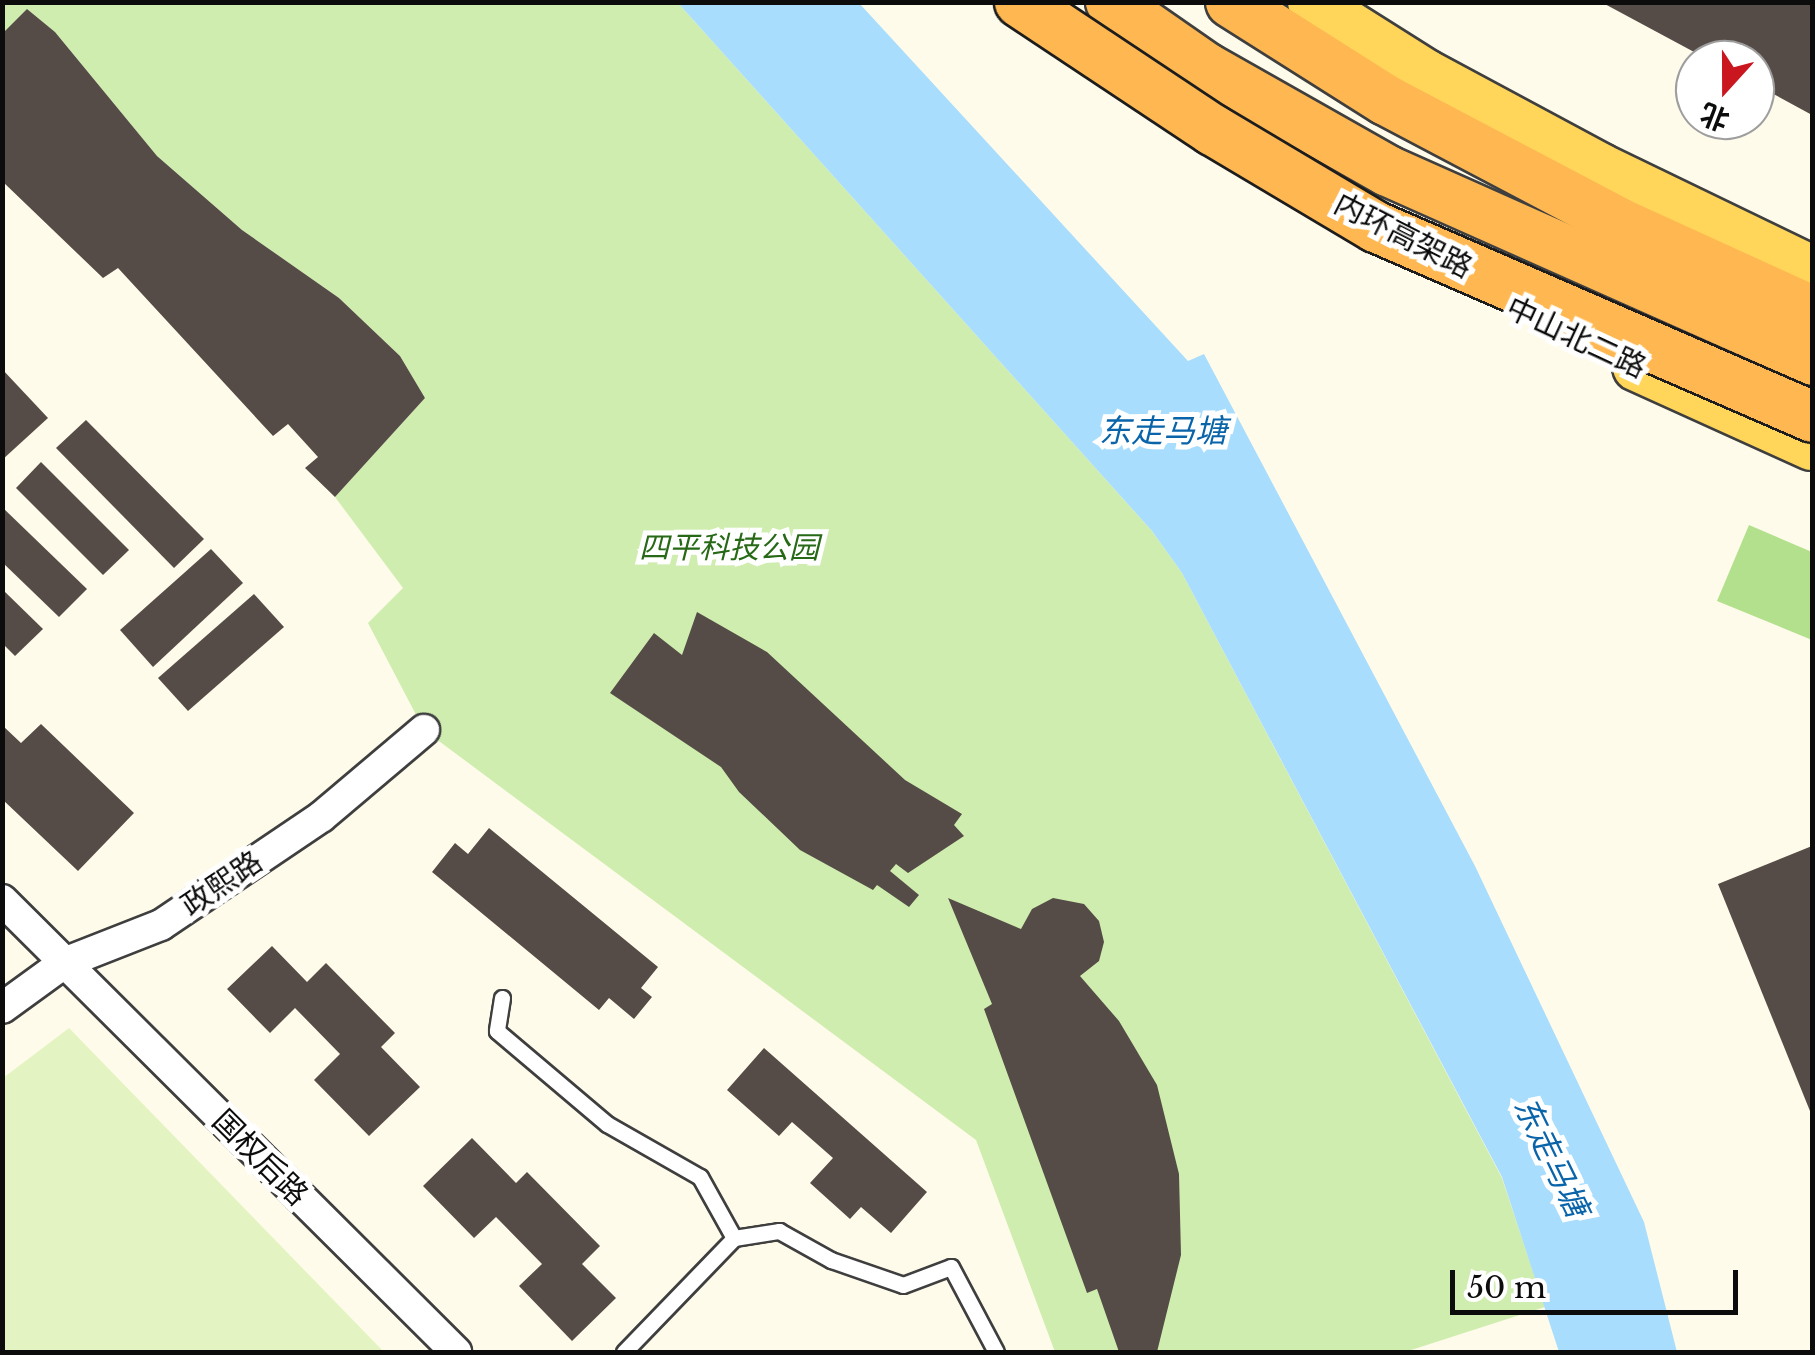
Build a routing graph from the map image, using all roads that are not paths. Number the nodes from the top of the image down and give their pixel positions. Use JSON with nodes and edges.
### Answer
{"nodes":[{"id":1,"x":1020,"y":2,"type":"edge"},
{"id":2,"x":1056,"y":2,"type":"edge"},
{"id":3,"x":1112,"y":2,"type":"edge"},
{"id":4,"x":1231,"y":2,"type":"edge"},
{"id":5,"x":1312,"y":2,"type":"edge"},
{"id":6,"x":1812,"y":270,"type":"edge"},
{"id":7,"x":1812,"y":311,"type":"edge"},
{"id":8,"x":1812,"y":360,"type":"edge"},
{"id":9,"x":1812,"y":417,"type":"edge"},
{"id":10,"x":1812,"y":446,"type":"edge"},
{"id":11,"x":424,"y":730,"type":"dead end"},
{"id":12,"x":2,"y":900,"type":"edge"},
{"id":13,"x":64,"y":963,"type":"junction"},
{"id":14,"x":502,"y":998,"type":"dead end"},
{"id":15,"x":2,"y":1008,"type":"edge"},
{"id":16,"x":734,"y":1238,"type":"junction"},
{"id":17,"x":456,"y":1352,"type":"edge"},
{"id":18,"x":624,"y":1352,"type":"edge"},
{"id":19,"x":996,"y":1352,"type":"edge"}],
"edges":[{"from":1,"to":9,"type":"highway","name":"内环高架路","bridge":true},
{"from":2,"to":10,"type":"main road","name":"中山北二路"},
{"from":3,"to":8,"type":"highway","name":"内环高架路"},
{"from":4,"to":7,"type":"highway"},
{"from":5,"to":6,"type":"main road"},
{"from":11,"to":13,"type":"street","name":"政熙路"},
{"from":12,"to":13,"type":"street","name":"国权后路"},
{"from":13,"to":15,"type":"street","name":"政熙路"},
{"from":13,"to":17,"type":"street","name":"国权后路"},
{"from":14,"to":16,"type":"lane"},
{"from":16,"to":18,"type":"lane"},
{"from":16,"to":19,"type":"lane"}]}
